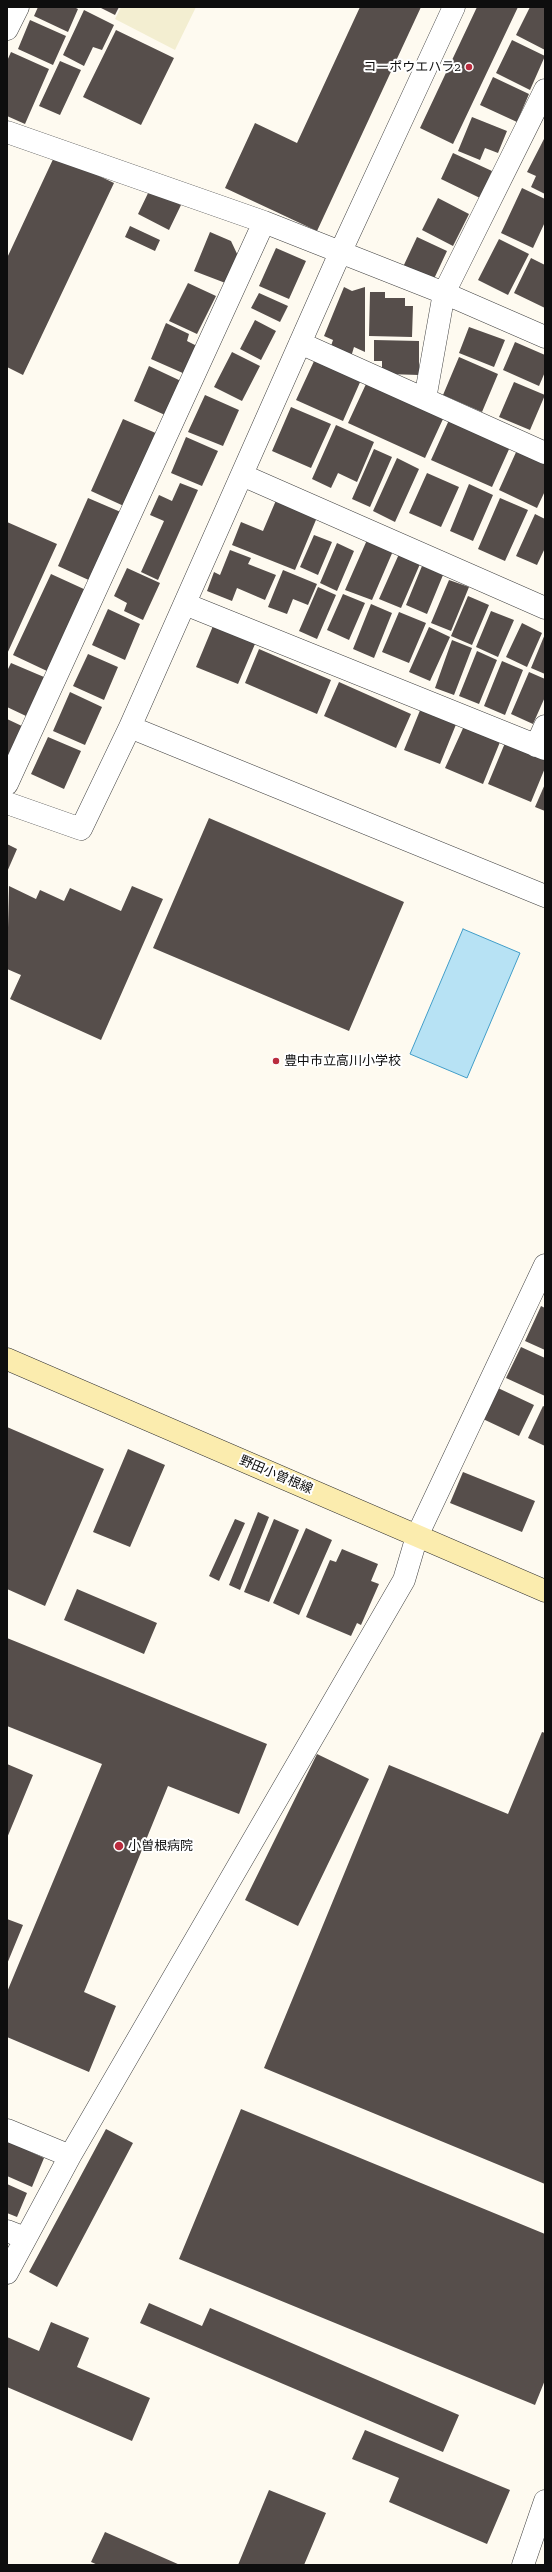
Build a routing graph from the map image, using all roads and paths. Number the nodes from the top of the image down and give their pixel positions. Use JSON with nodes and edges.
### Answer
{"nodes":[{"id":1,"x":18,"y":7,"type":"edge"},
{"id":2,"x":454,"y":7,"type":"edge"},
{"id":3,"x":7,"y":29,"type":"edge"},
{"id":4,"x":545,"y":90,"type":"edge"},
{"id":5,"x":7,"y":132,"type":"edge"},
{"id":6,"x":264,"y":222,"type":"junction"},
{"id":7,"x":340,"y":253,"type":"junction"},
{"id":8,"x":444,"y":293,"type":"junction"},
{"id":9,"x":545,"y":337,"type":"edge"},
{"id":10,"x":300,"y":343,"type":"junction"},
{"id":11,"x":425,"y":399,"type":"junction"},
{"id":12,"x":545,"y":453,"type":"edge"},
{"id":13,"x":242,"y":475,"type":"junction"},
{"id":14,"x":185,"y":604,"type":"junction"},
{"id":15,"x":545,"y":608,"type":"edge"},
{"id":16,"x":130,"y":726,"type":"junction"},
{"id":17,"x":545,"y":726,"type":"edge"},
{"id":18,"x":540,"y":748,"type":"edge"},
{"id":19,"x":7,"y":784,"type":"edge"},
{"id":20,"x":7,"y":803,"type":"edge"},
{"id":21,"x":545,"y":896,"type":"edge"},
{"id":22,"x":545,"y":1265,"type":"edge"},
{"id":23,"x":7,"y":1358,"type":"edge"},
{"id":24,"x":417,"y":1536,"type":"junction"},
{"id":25,"x":545,"y":1591,"type":"edge"},
{"id":26,"x":7,"y":2130,"type":"edge"},
{"id":27,"x":70,"y":2156,"type":"junction"},
{"id":28,"x":16,"y":2234,"type":"edge"},
{"id":29,"x":7,"y":2273,"type":"edge"},
{"id":30,"x":545,"y":2501,"type":"edge"},
{"id":31,"x":523,"y":2565,"type":"edge"}],
"edges":[{"from":1,"to":3,"type":"street"},
{"from":2,"to":7,"type":"street"},
{"from":4,"to":8,"type":"street"},
{"from":5,"to":6,"type":"street"},
{"from":6,"to":7,"type":"street"},
{"from":6,"to":19,"type":"street"},
{"from":7,"to":8,"type":"street"},
{"from":7,"to":10,"type":"street"},
{"from":8,"to":9,"type":"street"},
{"from":8,"to":11,"type":"street"},
{"from":10,"to":11,"type":"street"},
{"from":10,"to":13,"type":"street"},
{"from":11,"to":12,"type":"street"},
{"from":13,"to":14,"type":"street"},
{"from":13,"to":15,"type":"street"},
{"from":14,"to":16,"type":"street"},
{"from":14,"to":18,"type":"street"},
{"from":16,"to":20,"type":"street"},
{"from":16,"to":21,"type":"street"},
{"from":17,"to":18,"type":"street"},
{"from":22,"to":24,"type":"street"},
{"from":23,"to":24,"type":"street","name":"野田小曽根線"},
{"from":24,"to":25,"type":"street","name":"野田小曽根線"},
{"from":24,"to":27,"type":"street"},
{"from":26,"to":27,"type":"street"},
{"from":27,"to":28,"type":"street"},
{"from":28,"to":29,"type":"street"},
{"from":30,"to":31,"type":"street"}]}
